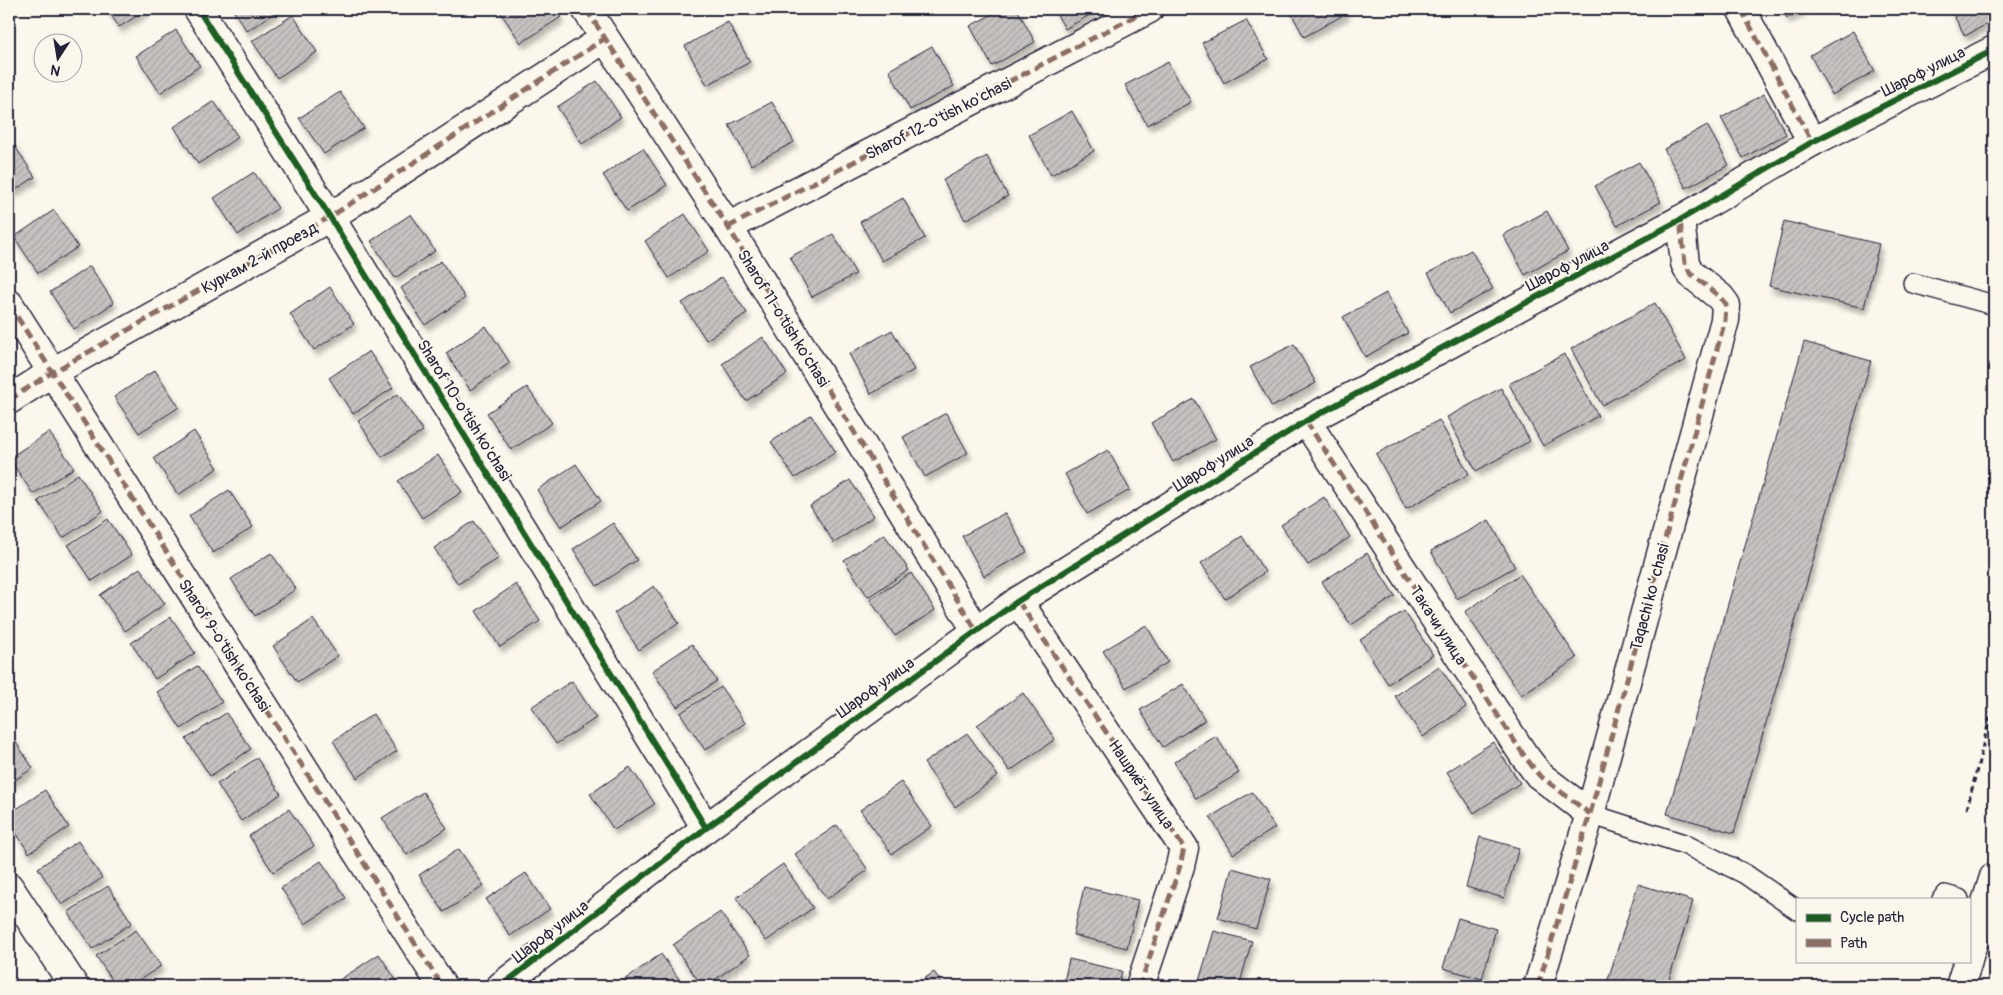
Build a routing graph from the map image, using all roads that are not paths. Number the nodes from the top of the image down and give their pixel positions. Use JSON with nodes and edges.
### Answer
{"nodes":[{"id":1,"x":198,"y":9,"type":"edge"},
{"id":2,"x":586,"y":9,"type":"edge"},
{"id":3,"x":1149,"y":9,"type":"edge"},
{"id":4,"x":1741,"y":9,"type":"edge"},
{"id":5,"x":604,"y":39,"type":"junction"},
{"id":6,"x":1994,"y":50,"type":"edge"},
{"id":7,"x":1812,"y":142,"type":"junction"},
{"id":8,"x":330,"y":217,"type":"junction"},
{"id":9,"x":1680,"y":220,"type":"junction"},
{"id":10,"x":728,"y":227,"type":"junction"},
{"id":11,"x":1913,"y":283,"type":"dead end"},
{"id":12,"x":9,"y":304,"type":"edge"},
{"id":13,"x":1994,"y":305,"type":"edge"},
{"id":14,"x":51,"y":373,"type":"junction"},
{"id":15,"x":9,"y":400,"type":"edge"},
{"id":16,"x":1306,"y":421,"type":"junction"},
{"id":17,"x":1018,"y":601,"type":"junction"},
{"id":18,"x":976,"y":630,"type":"junction"},
{"id":19,"x":1590,"y":814,"type":"junction"},
{"id":20,"x":706,"y":828,"type":"junction"},
{"id":21,"x":1994,"y":877,"type":"edge"},
{"id":22,"x":9,"y":887,"type":"edge"},
{"id":23,"x":1977,"y":903,"type":"edge"},
{"id":24,"x":1796,"y":909,"type":"edge"},
{"id":25,"x":1970,"y":949,"type":"edge"},
{"id":26,"x":1968,"y":962,"type":"edge"},
{"id":27,"x":74,"y":986,"type":"edge"},
{"id":28,"x":442,"y":986,"type":"edge"},
{"id":29,"x":500,"y":986,"type":"edge"},
{"id":30,"x":1140,"y":986,"type":"edge"},
{"id":31,"x":1538,"y":986,"type":"edge"},
{"id":32,"x":1960,"y":986,"type":"edge"}],
"edges":[{"from":1,"to":8,"type":"main road","name":"Sharof 10-o'tish ko'chasi"},
{"from":2,"to":5,"type":"main road","name":"Sharof 11-o'tish ko'chasi"},
{"from":3,"to":10,"type":"main road","name":"Sharof 12-o'tish ko'chasi"},
{"from":4,"to":7,"type":"main road"},
{"from":5,"to":8,"type":"main road","name":"Куркам 2-й проезд"},
{"from":5,"to":10,"type":"main road","name":"Sharof 11-o'tish ko'chasi"},
{"from":6,"to":7,"type":"main road","name":"Шароф улица"},
{"from":7,"to":9,"type":"main road","name":"Шароф улица"},
{"from":8,"to":14,"type":"main road","name":"Куркам 2-й проезд"},
{"from":8,"to":20,"type":"main road","name":"Sharof 10-o'tish ko'chasi"},
{"from":9,"to":16,"type":"main road","name":"Шароф улица"},
{"from":9,"to":19,"type":"main road","name":"Taqachi koʻchasi"},
{"from":10,"to":18,"type":"main road","name":"Sharof 11-o'tish ko'chasi"},
{"from":11,"to":13,"type":"lane"},
{"from":12,"to":14,"type":"main road","name":"Sharof 9-o'tish ko'chasi"},
{"from":14,"to":15,"type":"main road","name":"Куркам 2-й проезд"},
{"from":14,"to":28,"type":"main road","name":"Sharof 9-o'tish ko'chasi"},
{"from":16,"to":17,"type":"main road","name":"Шароф улица"},
{"from":16,"to":19,"type":"main road","name":"Такачи улица"},
{"from":17,"to":18,"type":"main road","name":"Шароф улица"},
{"from":17,"to":30,"type":"main road","name":"Нашриёт улица"},
{"from":18,"to":20,"type":"main road","name":"Шароф улица"},
{"from":19,"to":24,"type":"lane"},
{"from":19,"to":31,"type":"main road","name":"Taqachi koʻchasi"},
{"from":20,"to":29,"type":"main road","name":"Шароф улица"},
{"from":21,"to":23,"type":"main road"},
{"from":22,"to":27,"type":"main road"},
{"from":23,"to":25,"type":"main road"},
{"from":26,"to":32,"type":"main road"}]}
